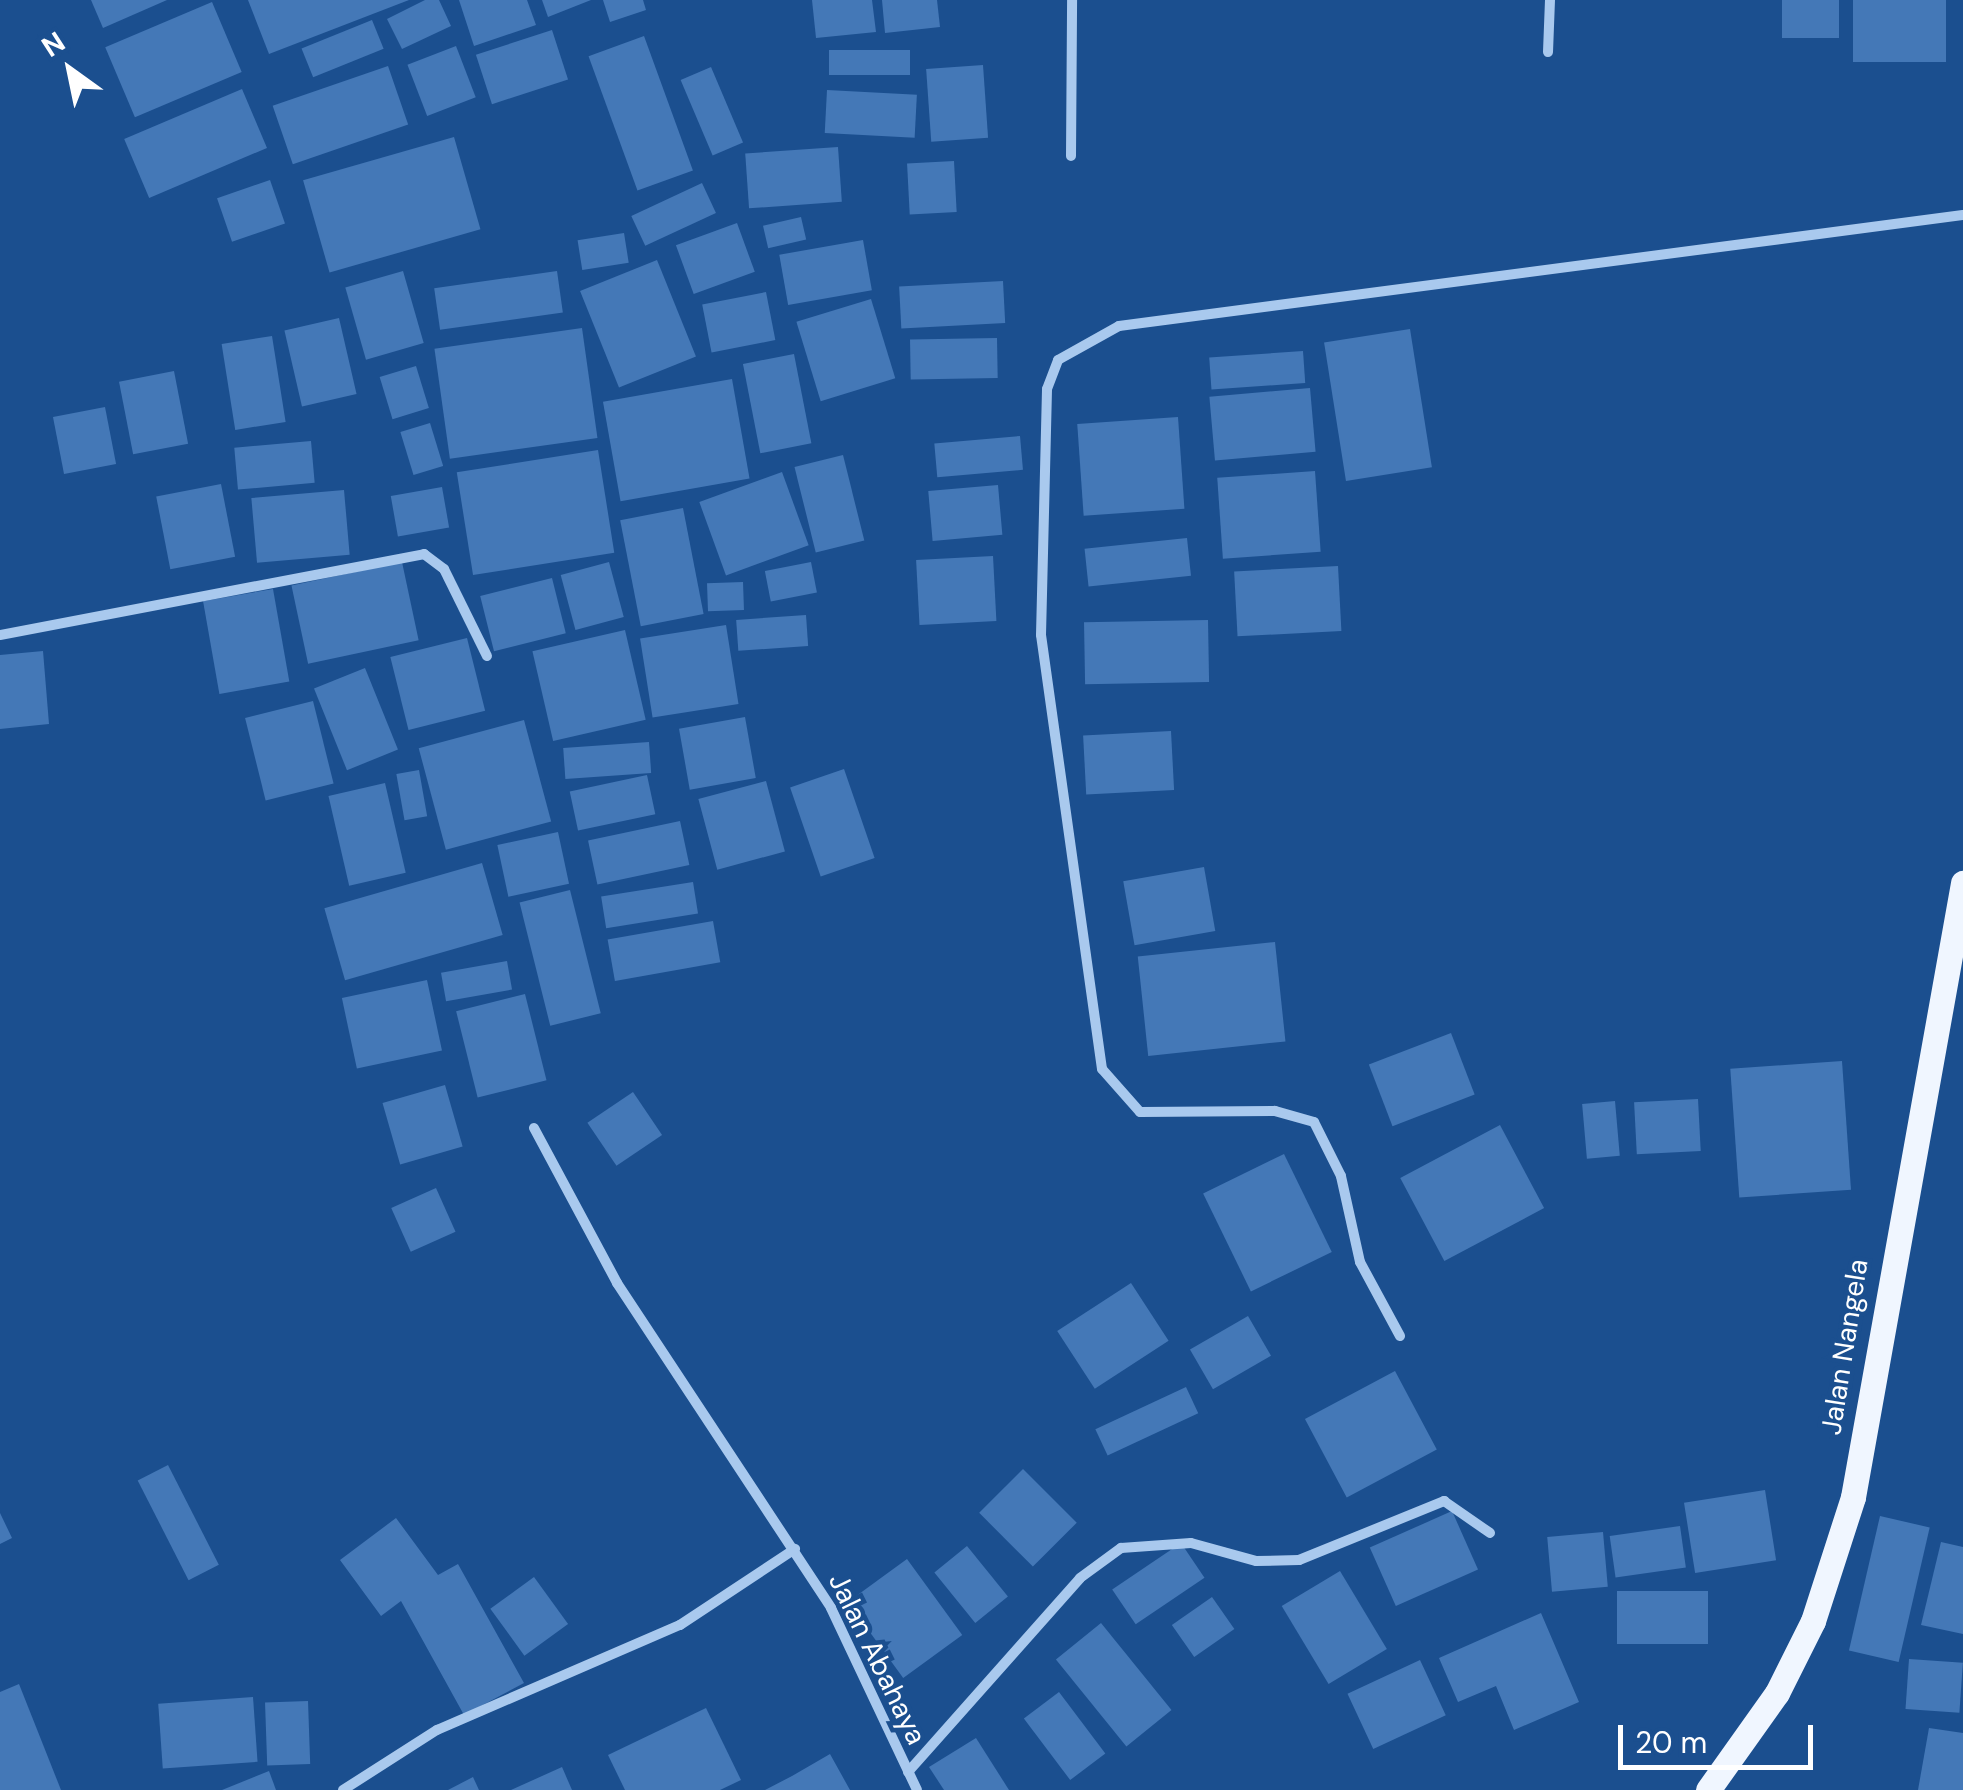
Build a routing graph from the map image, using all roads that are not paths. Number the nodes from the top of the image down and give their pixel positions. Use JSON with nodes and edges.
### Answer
{"nodes":[{"id":1,"x":1072,"y":0,"type":"edge"},
{"id":2,"x":1550,"y":0,"type":"edge"},
{"id":3,"x":1548,"y":52,"type":"dead end"},
{"id":4,"x":1071,"y":156,"type":"dead end"},
{"id":5,"x":1963,"y":216,"type":"edge"},
{"id":6,"x":0,"y":635,"type":"edge"},
{"id":7,"x":487,"y":656,"type":"dead end"},
{"id":8,"x":1963,"y":883,"type":"edge"},
{"id":9,"x":534,"y":1128,"type":"dead end"},
{"id":10,"x":1400,"y":1336,"type":"dead end"},
{"id":11,"x":1490,"y":1533,"type":"dead end"},
{"id":12,"x":795,"y":1549,"type":"junction"},
{"id":13,"x":908,"y":1772,"type":"junction"},
{"id":14,"x":343,"y":1790,"type":"edge"},
{"id":15,"x":917,"y":1790,"type":"edge"},
{"id":16,"x":1708,"y":1790,"type":"edge"}],
"edges":[{"from":1,"to":4,"type":"street"},
{"from":2,"to":3,"type":"street"},
{"from":5,"to":10,"type":"street"},
{"from":6,"to":7,"type":"street"},
{"from":8,"to":16,"type":"main road","name":"Jalan Nangela"},
{"from":9,"to":12,"type":"street","name":"Jalan Abahaya"},
{"from":11,"to":13,"type":"street"},
{"from":12,"to":13,"type":"street","name":"Jalan Abahaya"},
{"from":12,"to":14,"type":"street"},
{"from":13,"to":15,"type":"street","name":"Jalan Abahaya"}]}
